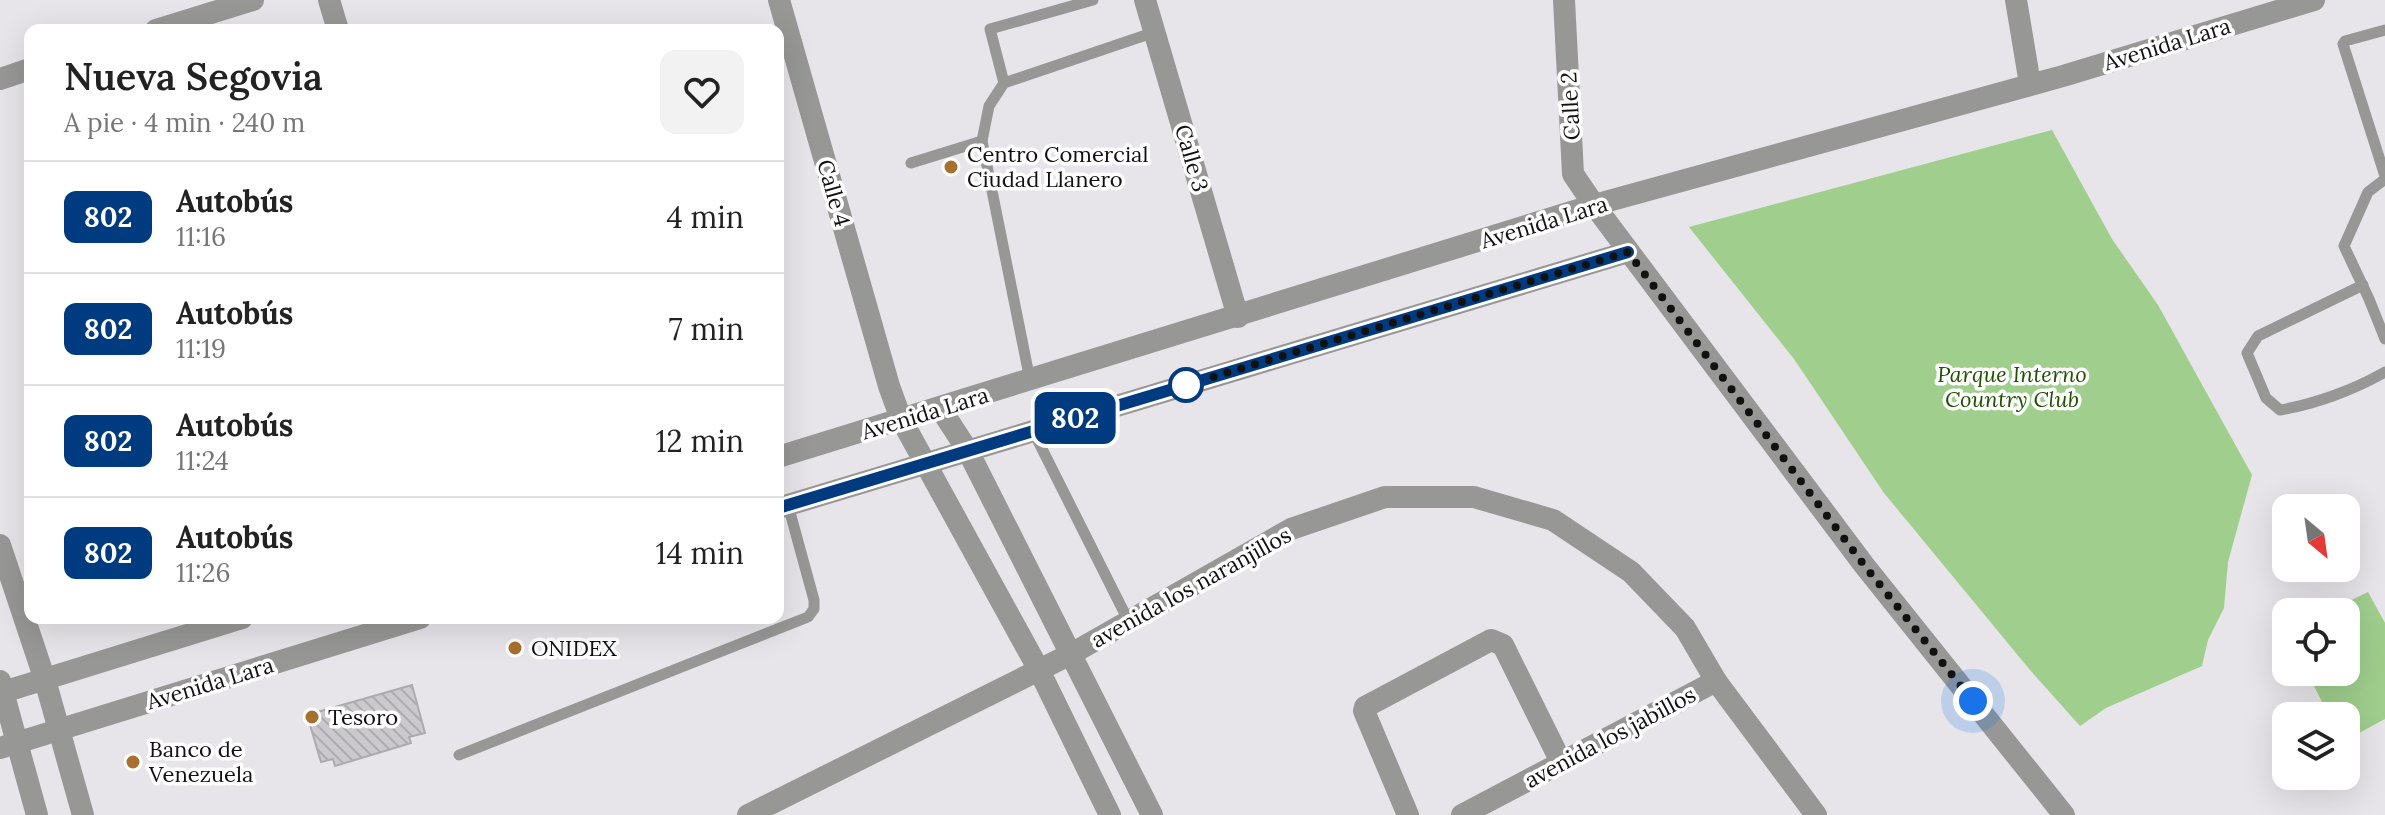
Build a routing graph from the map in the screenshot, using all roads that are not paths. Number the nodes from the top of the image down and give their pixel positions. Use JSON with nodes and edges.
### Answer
{"nodes":[{"id":1,"x":253,"y":0,"type":"edge"},
{"id":2,"x":329,"y":0,"type":"edge"},
{"id":3,"x":779,"y":0,"type":"edge"},
{"id":4,"x":1093,"y":0,"type":"edge"},
{"id":5,"x":1145,"y":0,"type":"edge"},
{"id":6,"x":1564,"y":0,"type":"edge"},
{"id":7,"x":2016,"y":0,"type":"edge"},
{"id":8,"x":2314,"y":0,"type":"edge"},
{"id":9,"x":175,"y":24,"type":"edge"},
{"id":10,"x":336,"y":24,"type":"edge"},
{"id":11,"x":2385,"y":30,"type":"edge"},
{"id":12,"x":1155,"y":32,"type":"junction"},
{"id":13,"x":24,"y":71,"type":"edge"},
{"id":14,"x":0,"y":79,"type":"edge"},
{"id":15,"x":1004,"y":83,"type":"junction"},
{"id":16,"x":2030,"y":84,"type":"junction"},
{"id":17,"x":982,"y":141,"type":"junction"},
{"id":18,"x":911,"y":163,"type":"dead end"},
{"id":19,"x":2385,"y":178,"type":"edge"},
{"id":20,"x":1594,"y":205,"type":"junction"},
{"id":21,"x":1628,"y":252,"type":"junction"},
{"id":22,"x":2363,"y":285,"type":"junction"},
{"id":23,"x":1238,"y":317,"type":"junction"},
{"id":24,"x":2385,"y":339,"type":"edge"},
{"id":25,"x":2385,"y":372,"type":"edge"},
{"id":26,"x":1030,"y":380,"type":"junction"},
{"id":27,"x":940,"y":408,"type":"junction"},
{"id":28,"x":901,"y":419,"type":"junction"},
{"id":29,"x":1033,"y":431,"type":"junction"},
{"id":30,"x":968,"y":451,"type":"junction"},
{"id":31,"x":784,"y":455,"type":"edge"},
{"id":32,"x":925,"y":464,"type":"junction"},
{"id":33,"x":784,"y":506,"type":"edge"},
{"id":34,"x":784,"y":509,"type":"edge"},
{"id":35,"x":0,"y":545,"type":"edge"},
{"id":36,"x":24,"y":617,"type":"edge"},
{"id":37,"x":1129,"y":622,"type":"junction"},
{"id":38,"x":26,"y":624,"type":"edge"},
{"id":39,"x":223,"y":624,"type":"edge"},
{"id":40,"x":401,"y":624,"type":"edge"},
{"id":41,"x":1071,"y":654,"type":"junction"},
{"id":42,"x":1039,"y":670,"type":"junction"},
{"id":43,"x":45,"y":680,"type":"junction"},
{"id":44,"x":1716,"y":681,"type":"junction"},
{"id":45,"x":1,"y":689,"type":"edge"},
{"id":46,"x":60,"y":730,"type":"junction"},
{"id":47,"x":8,"y":745,"type":"edge"},
{"id":48,"x":459,"y":755,"type":"dead end"},
{"id":49,"x":1561,"y":762,"type":"junction"},
{"id":50,"x":37,"y":815,"type":"edge"},
{"id":51,"x":83,"y":815,"type":"edge"},
{"id":52,"x":748,"y":815,"type":"edge"},
{"id":53,"x":1110,"y":815,"type":"edge"},
{"id":54,"x":1152,"y":815,"type":"edge"},
{"id":55,"x":1408,"y":815,"type":"edge"},
{"id":56,"x":1462,"y":815,"type":"edge"},
{"id":57,"x":1816,"y":815,"type":"edge"},
{"id":58,"x":2064,"y":815,"type":"edge"}],
"edges":[{"from":1,"to":9,"type":"street"},
{"from":2,"to":10,"type":"street"},
{"from":3,"to":28,"type":"street","name":"Calle 4"},
{"from":4,"to":15,"type":"lane"},
{"from":5,"to":12,"type":"street","name":"Calle 3"},
{"from":6,"to":20,"type":"street","name":"Calle 2"},
{"from":7,"to":16,"type":"street"},
{"from":8,"to":16,"type":"street","name":"Avenida Lara"},
{"from":11,"to":19,"type":"lane"},
{"from":12,"to":15,"type":"lane"},
{"from":12,"to":23,"type":"street","name":"Calle 3"},
{"from":13,"to":14,"type":"street"},
{"from":15,"to":17,"type":"lane"},
{"from":16,"to":20,"type":"street","name":"Avenida Lara"},
{"from":17,"to":18,"type":"lane"},
{"from":17,"to":26,"type":"lane"},
{"from":19,"to":22,"type":"lane"},
{"from":20,"to":21,"type":"street","name":"Calle 2"},
{"from":20,"to":23,"type":"street","name":"Avenida Lara"},
{"from":21,"to":29,"type":"street"},
{"from":21,"to":58,"type":"street","name":"Calle 2"},
{"from":22,"to":24,"type":"lane"},
{"from":22,"to":25,"type":"lane"},
{"from":23,"to":26,"type":"street","name":"Avenida Lara"},
{"from":26,"to":27,"type":"street","name":"Avenida Lara"},
{"from":27,"to":28,"type":"street","name":"Avenida Lara"},
{"from":27,"to":30,"type":"street"},
{"from":28,"to":31,"type":"street","name":"Avenida Lara"},
{"from":28,"to":32,"type":"street","name":"Calle 4"},
{"from":29,"to":30,"type":"street"},
{"from":29,"to":37,"type":"lane"},
{"from":30,"to":32,"type":"street"},
{"from":30,"to":41,"type":"street"},
{"from":32,"to":33,"type":"street"},
{"from":32,"to":42,"type":"street","name":"Calle 4"},
{"from":34,"to":48,"type":"lane"},
{"from":35,"to":36,"type":"street"},
{"from":37,"to":41,"type":"street","name":"avenida los naranjillos"},
{"from":37,"to":44,"type":"street","name":"avenida los naranjillos"},
{"from":38,"to":43,"type":"street"},
{"from":39,"to":43,"type":"street"},
{"from":40,"to":46,"type":"street","name":"Avenida Lara"},
{"from":41,"to":42,"type":"street","name":"avenida los naranjillos"},
{"from":41,"to":54,"type":"street"},
{"from":42,"to":52,"type":"street","name":"avenida los naranjillos"},
{"from":42,"to":53,"type":"street","name":"Calle 4"},
{"from":43,"to":45,"type":"street"},
{"from":43,"to":46,"type":"street"},
{"from":44,"to":49,"type":"street","name":"avenida los jabillos"},
{"from":44,"to":57,"type":"street","name":"avenida los naranjillos"},
{"from":45,"to":47,"type":"street"},
{"from":46,"to":47,"type":"street","name":"Avenida Lara"},
{"from":46,"to":51,"type":"street"},
{"from":47,"to":50,"type":"street"},
{"from":49,"to":55,"type":"street"},
{"from":49,"to":56,"type":"street","name":"avenida los jabillos"}]}
